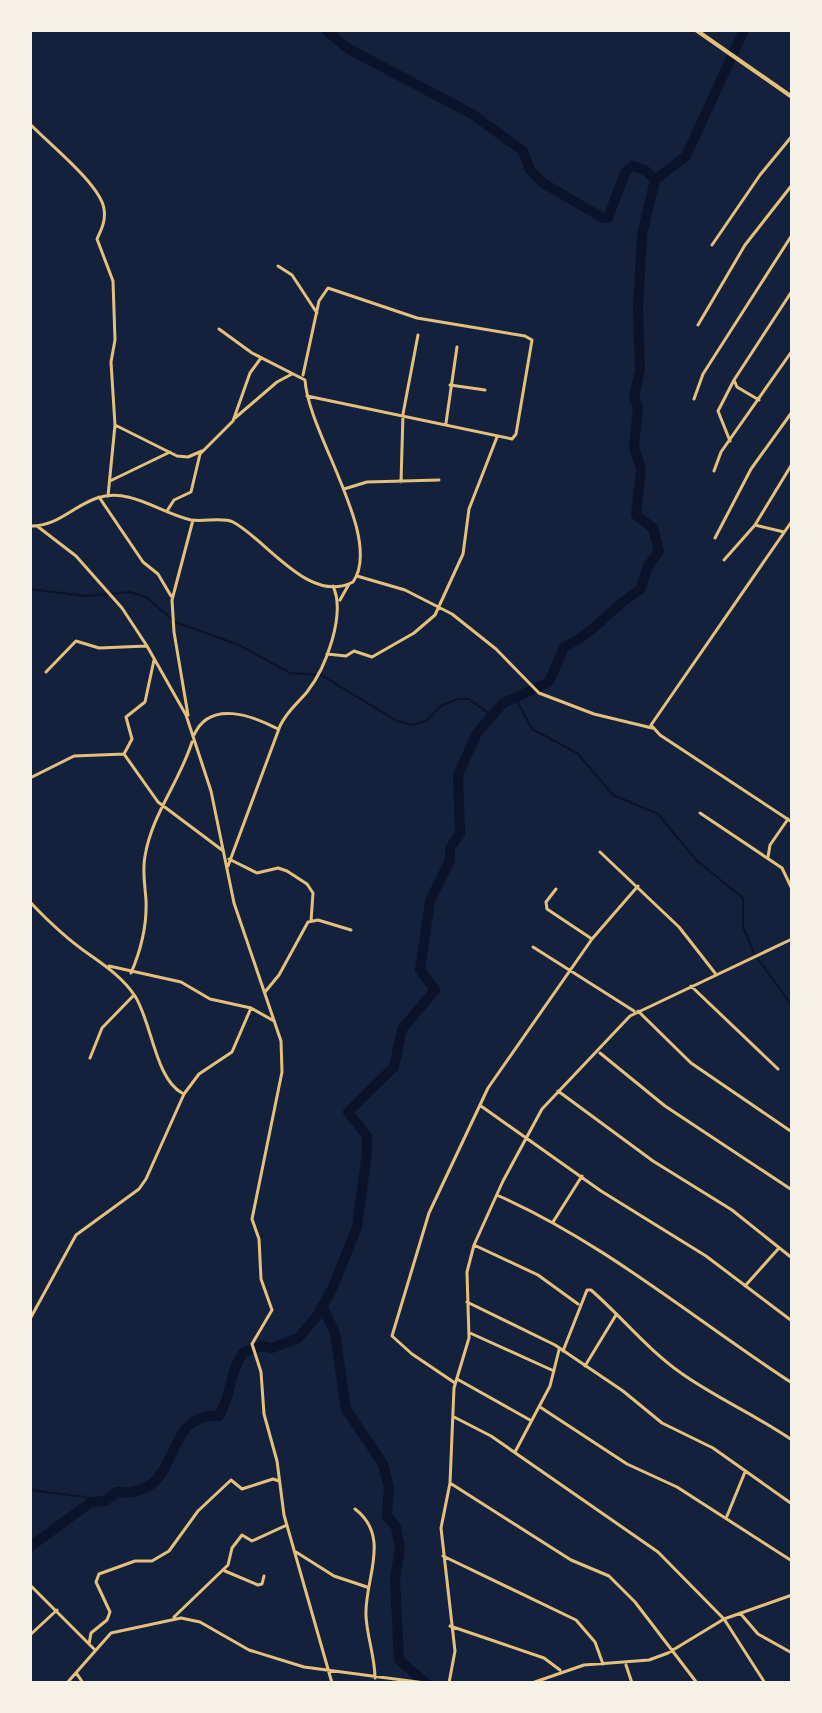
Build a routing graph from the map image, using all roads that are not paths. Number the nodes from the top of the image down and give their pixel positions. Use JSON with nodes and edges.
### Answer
{"nodes":[{"id":1,"x":696,"y":30,"type":"edge"},
{"id":2,"x":792,"y":97,"type":"edge"},
{"id":3,"x":30,"y":124,"type":"edge"},
{"id":4,"x":792,"y":136,"type":"edge"},
{"id":5,"x":792,"y":185,"type":"edge"},
{"id":6,"x":792,"y":235,"type":"edge"},
{"id":7,"x":712,"y":245,"type":"dead end"},
{"id":8,"x":278,"y":266,"type":"dead end"},
{"id":9,"x":792,"y":291,"type":"edge"},
{"id":10,"x":317,"y":313,"type":"junction"},
{"id":11,"x":698,"y":325,"type":"dead end"},
{"id":12,"x":219,"y":329,"type":"dead end"},
{"id":13,"x":418,"y":335,"type":"dead end"},
{"id":14,"x":457,"y":347,"type":"dead end"},
{"id":15,"x":792,"y":351,"type":"edge"},
{"id":16,"x":261,"y":358,"type":"junction"},
{"id":17,"x":294,"y":373,"type":"junction"},
{"id":18,"x":303,"y":377,"type":"junction"},
{"id":19,"x":734,"y":380,"type":"junction"},
{"id":20,"x":450,"y":385,"type":"junction"},
{"id":21,"x":485,"y":390,"type":"dead end"},
{"id":22,"x":307,"y":396,"type":"junction"},
{"id":23,"x":694,"y":399,"type":"dead end"},
{"id":24,"x":759,"y":400,"type":"junction"},
{"id":25,"x":792,"y":412,"type":"edge"},
{"id":26,"x":403,"y":414,"type":"junction"},
{"id":27,"x":233,"y":421,"type":"junction"},
{"id":28,"x":446,"y":423,"type":"junction"},
{"id":29,"x":115,"y":425,"type":"junction"},
{"id":30,"x":497,"y":437,"type":"junction"},
{"id":31,"x":730,"y":441,"type":"junction"},
{"id":32,"x":203,"y":451,"type":"junction"},
{"id":33,"x":170,"y":452,"type":"junction"},
{"id":34,"x":792,"y":464,"type":"edge"},
{"id":35,"x":714,"y":471,"type":"dead end"},
{"id":36,"x":439,"y":480,"type":"dead end"},
{"id":37,"x":110,"y":481,"type":"junction"},
{"id":38,"x":401,"y":482,"type":"junction"},
{"id":39,"x":343,"y":490,"type":"junction"},
{"id":40,"x":108,"y":496,"type":"junction"},
{"id":41,"x":99,"y":497,"type":"junction"},
{"id":42,"x":167,"y":511,"type":"junction"},
{"id":43,"x":193,"y":520,"type":"junction"},
{"id":44,"x":792,"y":521,"type":"edge"},
{"id":45,"x":755,"y":525,"type":"junction"},
{"id":46,"x":30,"y":526,"type":"edge"},
{"id":47,"x":37,"y":526,"type":"junction"},
{"id":48,"x":784,"y":532,"type":"junction"},
{"id":49,"x":715,"y":538,"type":"dead end"},
{"id":50,"x":724,"y":560,"type":"dead end"},
{"id":51,"x":357,"y":576,"type":"junction"},
{"id":52,"x":349,"y":584,"type":"junction"},
{"id":53,"x":333,"y":586,"type":"junction"},
{"id":54,"x":172,"y":600,"type":"junction"},
{"id":55,"x":340,"y":600,"type":"junction"},
{"id":56,"x":438,"y":606,"type":"junction"},
{"id":57,"x":147,"y":646,"type":"junction"},
{"id":58,"x":327,"y":654,"type":"junction"},
{"id":59,"x":154,"y":657,"type":"junction"},
{"id":60,"x":46,"y":672,"type":"dead end"},
{"id":61,"x":189,"y":722,"type":"junction"},
{"id":62,"x":652,"y":728,"type":"junction"},
{"id":63,"x":278,"y":729,"type":"junction"},
{"id":64,"x":193,"y":739,"type":"junction"},
{"id":65,"x":124,"y":754,"type":"junction"},
{"id":66,"x":30,"y":778,"type":"edge"},
{"id":67,"x":162,"y":805,"type":"junction"},
{"id":68,"x":700,"y":813,"type":"dead end"},
{"id":69,"x":790,"y":820,"type":"edge"},
{"id":70,"x":223,"y":850,"type":"junction"},
{"id":71,"x":600,"y":852,"type":"dead end"},
{"id":72,"x":768,"y":857,"type":"junction"},
{"id":73,"x":229,"y":859,"type":"junction"},
{"id":74,"x":227,"y":868,"type":"junction"},
{"id":75,"x":638,"y":886,"type":"junction"},
{"id":76,"x":556,"y":889,"type":"dead end"},
{"id":77,"x":792,"y":889,"type":"edge"},
{"id":78,"x":30,"y":902,"type":"edge"},
{"id":79,"x":311,"y":921,"type":"junction"},
{"id":80,"x":351,"y":930,"type":"dead end"},
{"id":81,"x":592,"y":939,"type":"junction"},
{"id":82,"x":792,"y":939,"type":"edge"},
{"id":83,"x":533,"y":947,"type":"dead end"},
{"id":84,"x":106,"y":964,"type":"junction"},
{"id":85,"x":571,"y":972,"type":"junction"},
{"id":86,"x":131,"y":973,"type":"junction"},
{"id":87,"x":715,"y":973,"type":"junction"},
{"id":88,"x":691,"y":986,"type":"junction"},
{"id":89,"x":265,"y":992,"type":"junction"},
{"id":90,"x":134,"y":995,"type":"junction"},
{"id":91,"x":251,"y":1008,"type":"junction"},
{"id":92,"x":637,"y":1012,"type":"junction"},
{"id":93,"x":276,"y":1024,"type":"junction"},
{"id":94,"x":599,"y":1052,"type":"junction"},
{"id":95,"x":90,"y":1058,"type":"dead end"},
{"id":96,"x":778,"y":1069,"type":"dead end"},
{"id":97,"x":558,"y":1091,"type":"junction"},
{"id":98,"x":184,"y":1094,"type":"junction"},
{"id":99,"x":481,"y":1106,"type":"junction"},
{"id":100,"x":792,"y":1132,"type":"edge"},
{"id":101,"x":524,"y":1137,"type":"junction"},
{"id":102,"x":582,"y":1176,"type":"junction"},
{"id":103,"x":792,"y":1190,"type":"edge"},
{"id":104,"x":497,"y":1195,"type":"junction"},
{"id":105,"x":553,"y":1222,"type":"junction"},
{"id":106,"x":474,"y":1245,"type":"junction"},
{"id":107,"x":779,"y":1248,"type":"junction"},
{"id":108,"x":792,"y":1258,"type":"edge"},
{"id":109,"x":745,"y":1286,"type":"junction"},
{"id":110,"x":467,"y":1302,"type":"junction"},
{"id":111,"x":579,"y":1304,"type":"junction"},
{"id":112,"x":616,"y":1315,"type":"junction"},
{"id":113,"x":30,"y":1319,"type":"edge"},
{"id":114,"x":792,"y":1321,"type":"edge"},
{"id":115,"x":470,"y":1333,"type":"junction"},
{"id":116,"x":561,"y":1351,"type":"junction"},
{"id":117,"x":585,"y":1366,"type":"junction"},
{"id":118,"x":555,"y":1371,"type":"junction"},
{"id":119,"x":456,"y":1381,"type":"junction"},
{"id":120,"x":792,"y":1383,"type":"edge"},
{"id":121,"x":540,"y":1407,"type":"junction"},
{"id":122,"x":454,"y":1417,"type":"junction"},
{"id":123,"x":531,"y":1420,"type":"junction"},
{"id":124,"x":792,"y":1440,"type":"edge"},
{"id":125,"x":515,"y":1452,"type":"junction"},
{"id":126,"x":745,"y":1472,"type":"junction"},
{"id":127,"x":281,"y":1482,"type":"junction"},
{"id":128,"x":450,"y":1483,"type":"junction"},
{"id":129,"x":792,"y":1504,"type":"edge"},
{"id":130,"x":355,"y":1509,"type":"dead end"},
{"id":131,"x":726,"y":1517,"type":"junction"},
{"id":132,"x":287,"y":1525,"type":"junction"},
{"id":133,"x":295,"y":1551,"type":"junction"},
{"id":134,"x":443,"y":1556,"type":"junction"},
{"id":135,"x":792,"y":1561,"type":"edge"},
{"id":136,"x":224,"y":1570,"type":"junction"},
{"id":137,"x":264,"y":1576,"type":"dead end"},
{"id":138,"x":30,"y":1585,"type":"edge"},
{"id":139,"x":367,"y":1587,"type":"junction"},
{"id":140,"x":792,"y":1595,"type":"edge"},
{"id":141,"x":57,"y":1610,"type":"junction"},
{"id":142,"x":740,"y":1613,"type":"junction"},
{"id":143,"x":172,"y":1619,"type":"junction"},
{"id":144,"x":724,"y":1619,"type":"junction"},
{"id":145,"x":450,"y":1626,"type":"junction"},
{"id":146,"x":30,"y":1635,"type":"edge"},
{"id":147,"x":89,"y":1644,"type":"junction"},
{"id":148,"x":94,"y":1649,"type":"junction"},
{"id":149,"x":674,"y":1649,"type":"junction"},
{"id":150,"x":792,"y":1653,"type":"edge"},
{"id":151,"x":604,"y":1665,"type":"junction"},
{"id":152,"x":626,"y":1665,"type":"junction"},
{"id":153,"x":560,"y":1670,"type":"junction"},
{"id":154,"x":330,"y":1672,"type":"junction"},
{"id":155,"x":77,"y":1674,"type":"junction"},
{"id":156,"x":375,"y":1678,"type":"junction"},
{"id":157,"x":541,"y":1681,"type":"edge"},
{"id":158,"x":391,"y":1682,"type":"edge"},
{"id":159,"x":67,"y":1683,"type":"edge"},
{"id":160,"x":83,"y":1683,"type":"edge"},
{"id":161,"x":154,"y":1683,"type":"edge"},
{"id":162,"x":162,"y":1683,"type":"edge"},
{"id":163,"x":332,"y":1683,"type":"edge"},
{"id":164,"x":425,"y":1683,"type":"edge"},
{"id":165,"x":449,"y":1683,"type":"edge"},
{"id":166,"x":532,"y":1683,"type":"edge"},
{"id":167,"x":632,"y":1683,"type":"edge"},
{"id":168,"x":697,"y":1683,"type":"edge"},
{"id":169,"x":765,"y":1683,"type":"edge"}],
"edges":[{"from":1,"to":2,"type":"main road"},
{"from":3,"to":29,"type":"street"},
{"from":4,"to":7,"type":"street"},
{"from":5,"to":11,"type":"street"},
{"from":6,"to":23,"type":"street"},
{"from":8,"to":10,"type":"street"},
{"from":9,"to":19,"type":"street"},
{"from":10,"to":18,"type":"street"},
{"from":10,"to":30,"type":"street"},
{"from":12,"to":16,"type":"street"},
{"from":13,"to":26,"type":"street"},
{"from":14,"to":20,"type":"street"},
{"from":15,"to":24,"type":"street"},
{"from":16,"to":17,"type":"street"},
{"from":16,"to":27,"type":"street"},
{"from":17,"to":18,"type":"street"},
{"from":17,"to":27,"type":"street"},
{"from":18,"to":22,"type":"street"},
{"from":19,"to":24,"type":"street"},
{"from":19,"to":31,"type":"street"},
{"from":20,"to":21,"type":"street"},
{"from":20,"to":28,"type":"street"},
{"from":22,"to":26,"type":"street"},
{"from":22,"to":39,"type":"street"},
{"from":24,"to":31,"type":"street"},
{"from":25,"to":49,"type":"street"},
{"from":26,"to":28,"type":"street"},
{"from":26,"to":38,"type":"street"},
{"from":27,"to":32,"type":"street"},
{"from":28,"to":30,"type":"street"},
{"from":29,"to":33,"type":"street"},
{"from":29,"to":37,"type":"street"},
{"from":30,"to":56,"type":"street"},
{"from":31,"to":35,"type":"street"},
{"from":32,"to":33,"type":"street"},
{"from":32,"to":42,"type":"street"},
{"from":33,"to":37,"type":"street"},
{"from":34,"to":45,"type":"street"},
{"from":36,"to":38,"type":"street"},
{"from":37,"to":40,"type":"street"},
{"from":38,"to":39,"type":"street"},
{"from":39,"to":51,"type":"street"},
{"from":40,"to":41,"type":"street"},
{"from":40,"to":42,"type":"street"},
{"from":41,"to":47,"type":"street"},
{"from":41,"to":54,"type":"street"},
{"from":42,"to":43,"type":"street"},
{"from":43,"to":53,"type":"street"},
{"from":43,"to":54,"type":"street"},
{"from":44,"to":48,"type":"street"},
{"from":45,"to":48,"type":"street"},
{"from":45,"to":50,"type":"street"},
{"from":46,"to":47,"type":"street"},
{"from":47,"to":57,"type":"street"},
{"from":48,"to":62,"type":"street"},
{"from":51,"to":52,"type":"street"},
{"from":51,"to":56,"type":"street"},
{"from":52,"to":53,"type":"street"},
{"from":52,"to":55,"type":"street"},
{"from":53,"to":55,"type":"street"},
{"from":54,"to":61,"type":"street"},
{"from":55,"to":58,"type":"street"},
{"from":56,"to":58,"type":"street"},
{"from":56,"to":62,"type":"street"},
{"from":57,"to":59,"type":"street"},
{"from":57,"to":60,"type":"street"},
{"from":58,"to":63,"type":"street"},
{"from":59,"to":61,"type":"street"},
{"from":59,"to":65,"type":"street"},
{"from":61,"to":64,"type":"street"},
{"from":62,"to":69,"type":"street"},
{"from":63,"to":64,"type":"street"},
{"from":63,"to":73,"type":"street"},
{"from":64,"to":67,"type":"street"},
{"from":64,"to":70,"type":"street"},
{"from":65,"to":66,"type":"street"},
{"from":65,"to":67,"type":"street"},
{"from":67,"to":70,"type":"street"},
{"from":67,"to":86,"type":"street"},
{"from":68,"to":72,"type":"street"},
{"from":69,"to":72,"type":"street"},
{"from":70,"to":74,"type":"street"},
{"from":71,"to":75,"type":"street"},
{"from":72,"to":77,"type":"street"},
{"from":73,"to":74,"type":"street"},
{"from":73,"to":79,"type":"street"},
{"from":74,"to":89,"type":"street"},
{"from":75,"to":81,"type":"street"},
{"from":75,"to":87,"type":"street"},
{"from":76,"to":81,"type":"street"},
{"from":78,"to":84,"type":"street"},
{"from":79,"to":80,"type":"street"},
{"from":79,"to":89,"type":"street"},
{"from":81,"to":85,"type":"street"},
{"from":82,"to":87,"type":"street"},
{"from":83,"to":85,"type":"street"},
{"from":84,"to":86,"type":"street"},
{"from":84,"to":90,"type":"street"},
{"from":85,"to":92,"type":"street"},
{"from":85,"to":99,"type":"street"},
{"from":86,"to":91,"type":"street"},
{"from":87,"to":88,"type":"street"},
{"from":88,"to":92,"type":"street"},
{"from":88,"to":96,"type":"street"},
{"from":89,"to":93,"type":"street"},
{"from":90,"to":95,"type":"street"},
{"from":90,"to":98,"type":"street"},
{"from":91,"to":93,"type":"street"},
{"from":91,"to":98,"type":"street"},
{"from":92,"to":94,"type":"street"},
{"from":92,"to":100,"type":"street"},
{"from":93,"to":127,"type":"street"},
{"from":94,"to":97,"type":"street"},
{"from":94,"to":103,"type":"street"},
{"from":97,"to":101,"type":"street"},
{"from":97,"to":107,"type":"street"},
{"from":98,"to":113,"type":"street"},
{"from":99,"to":101,"type":"street"},
{"from":99,"to":119,"type":"street"},
{"from":101,"to":102,"type":"street"},
{"from":101,"to":104,"type":"street"},
{"from":102,"to":105,"type":"street"},
{"from":102,"to":109,"type":"street"},
{"from":104,"to":105,"type":"street"},
{"from":104,"to":106,"type":"street"},
{"from":105,"to":120,"type":"street"},
{"from":106,"to":110,"type":"street"},
{"from":106,"to":111,"type":"street"},
{"from":107,"to":108,"type":"street"},
{"from":107,"to":109,"type":"street"},
{"from":109,"to":114,"type":"street"},
{"from":110,"to":115,"type":"street"},
{"from":110,"to":116,"type":"street"},
{"from":111,"to":112,"type":"street"},
{"from":111,"to":116,"type":"street"},
{"from":112,"to":117,"type":"street"},
{"from":112,"to":124,"type":"street"},
{"from":115,"to":118,"type":"street"},
{"from":115,"to":119,"type":"street"},
{"from":116,"to":117,"type":"street"},
{"from":116,"to":118,"type":"street"},
{"from":117,"to":126,"type":"street"},
{"from":118,"to":121,"type":"street"},
{"from":119,"to":122,"type":"street"},
{"from":119,"to":123,"type":"street"},
{"from":121,"to":123,"type":"street"},
{"from":121,"to":131,"type":"street"},
{"from":122,"to":125,"type":"street"},
{"from":122,"to":128,"type":"street"},
{"from":123,"to":125,"type":"street"},
{"from":125,"to":144,"type":"street"},
{"from":126,"to":129,"type":"street"},
{"from":126,"to":131,"type":"street"},
{"from":127,"to":132,"type":"street"},
{"from":127,"to":147,"type":"street"},
{"from":128,"to":134,"type":"street"},
{"from":128,"to":149,"type":"street"},
{"from":130,"to":139,"type":"street"},
{"from":131,"to":135,"type":"street"},
{"from":132,"to":133,"type":"street"},
{"from":132,"to":136,"type":"street"},
{"from":133,"to":139,"type":"street"},
{"from":133,"to":154,"type":"street"},
{"from":134,"to":145,"type":"street"},
{"from":134,"to":151,"type":"street"},
{"from":136,"to":137,"type":"street"},
{"from":136,"to":143,"type":"street"},
{"from":138,"to":141,"type":"street"},
{"from":139,"to":156,"type":"street"},
{"from":140,"to":142,"type":"street"},
{"from":141,"to":146,"type":"street"},
{"from":141,"to":147,"type":"street"},
{"from":142,"to":144,"type":"street"},
{"from":142,"to":150,"type":"street"},
{"from":143,"to":148,"type":"street"},
{"from":143,"to":154,"type":"street"},
{"from":144,"to":149,"type":"street"},
{"from":144,"to":169,"type":"street"},
{"from":145,"to":153,"type":"street"},
{"from":145,"to":165,"type":"street"},
{"from":147,"to":148,"type":"street"},
{"from":148,"to":155,"type":"street"},
{"from":149,"to":152,"type":"street"},
{"from":149,"to":168,"type":"street"},
{"from":151,"to":152,"type":"street"},
{"from":151,"to":153,"type":"street"},
{"from":152,"to":167,"type":"street"},
{"from":153,"to":157,"type":"street"},
{"from":154,"to":156,"type":"street"},
{"from":154,"to":163,"type":"street"},
{"from":155,"to":159,"type":"street"},
{"from":155,"to":160,"type":"street"},
{"from":156,"to":158,"type":"street"},
{"from":157,"to":166,"type":"street"},
{"from":158,"to":164,"type":"street"},
{"from":161,"to":162,"type":"street"}]}
